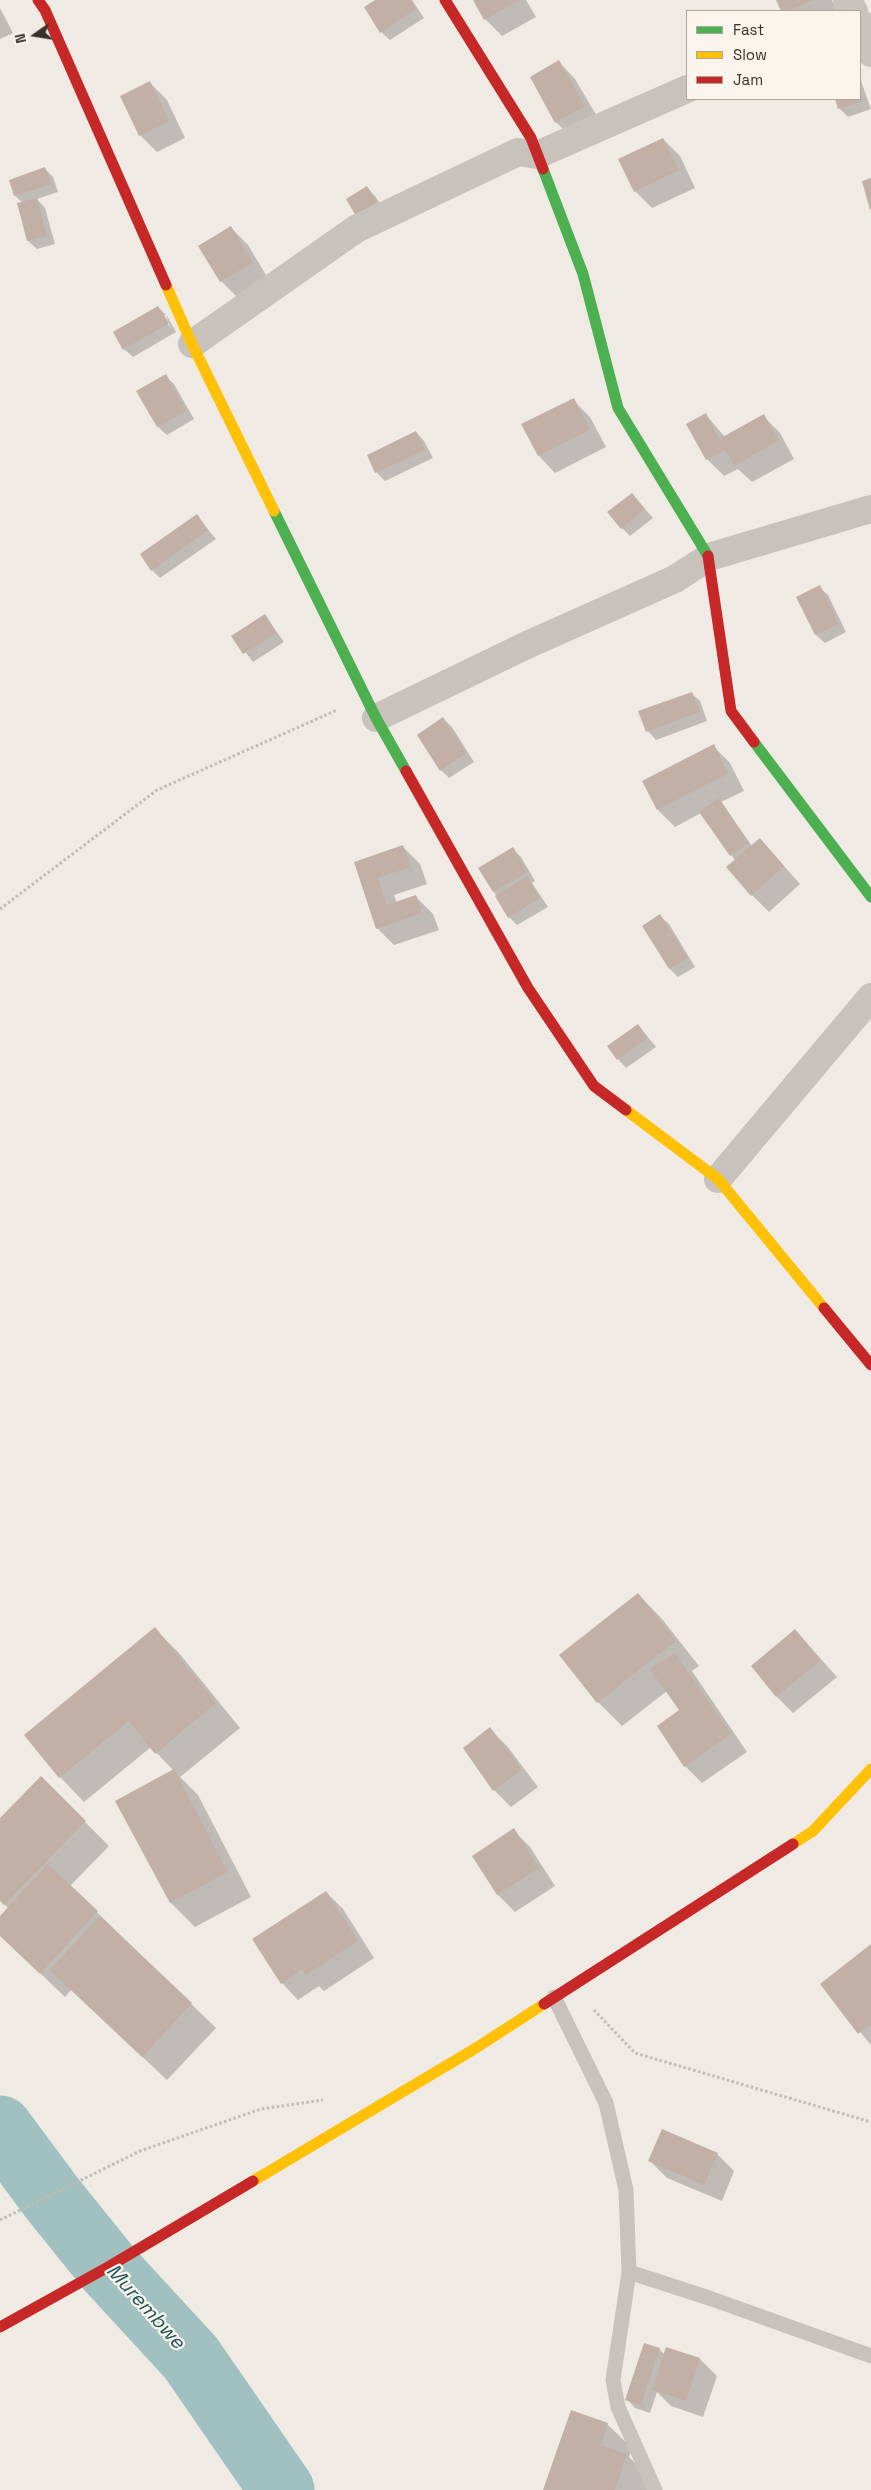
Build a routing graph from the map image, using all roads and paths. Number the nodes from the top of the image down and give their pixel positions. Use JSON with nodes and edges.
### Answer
{"nodes":[{"id":1,"x":38,"y":0,"type":"edge"},
{"id":2,"x":445,"y":0,"type":"edge"},
{"id":3,"x":861,"y":26,"type":"edge"},
{"id":4,"x":871,"y":53,"type":"edge"},
{"id":5,"x":686,"y":89,"type":"edge"},
{"id":6,"x":537,"y":155,"type":"junction"},
{"id":7,"x":192,"y":344,"type":"junction"},
{"id":8,"x":871,"y":509,"type":"edge"},
{"id":9,"x":709,"y":557,"type":"junction"},
{"id":10,"x":372,"y":707,"type":"junction"},
{"id":11,"x":871,"y":897,"type":"edge"},
{"id":12,"x":0,"y":909,"type":"edge"},
{"id":13,"x":871,"y":997,"type":"edge"},
{"id":14,"x":718,"y":1179,"type":"junction"},
{"id":15,"x":871,"y":1364,"type":"edge"},
{"id":16,"x":871,"y":1769,"type":"edge"},
{"id":17,"x":571,"y":1987,"type":"junction"},
{"id":18,"x":554,"y":1997,"type":"junction"},
{"id":19,"x":324,"y":2100,"type":"dead end"},
{"id":20,"x":871,"y":2122,"type":"edge"},
{"id":21,"x":0,"y":2220,"type":"edge"},
{"id":22,"x":629,"y":2272,"type":"junction"},
{"id":23,"x":0,"y":2327,"type":"edge"},
{"id":24,"x":871,"y":2356,"type":"edge"},
{"id":25,"x":655,"y":2490,"type":"edge"}],
"edges":[{"from":1,"to":7,"type":"main road"},
{"from":2,"to":6,"type":"main road"},
{"from":3,"to":4,"type":"street"},
{"from":5,"to":6,"type":"street"},
{"from":6,"to":7,"type":"street"},
{"from":6,"to":9,"type":"main road"},
{"from":7,"to":10,"type":"main road"},
{"from":8,"to":9,"type":"street"},
{"from":9,"to":10,"type":"street"},
{"from":9,"to":11,"type":"main road"},
{"from":10,"to":12,"type":"path"},
{"from":10,"to":14,"type":"main road"},
{"from":13,"to":14,"type":"street"},
{"from":14,"to":15,"type":"main road"},
{"from":16,"to":17,"type":"main road"},
{"from":17,"to":18,"type":"main road"},
{"from":17,"to":20,"type":"path"},
{"from":18,"to":22,"type":"lane"},
{"from":18,"to":23,"type":"main road"},
{"from":19,"to":21,"type":"path"},
{"from":22,"to":24,"type":"lane"},
{"from":22,"to":25,"type":"lane"}]}
